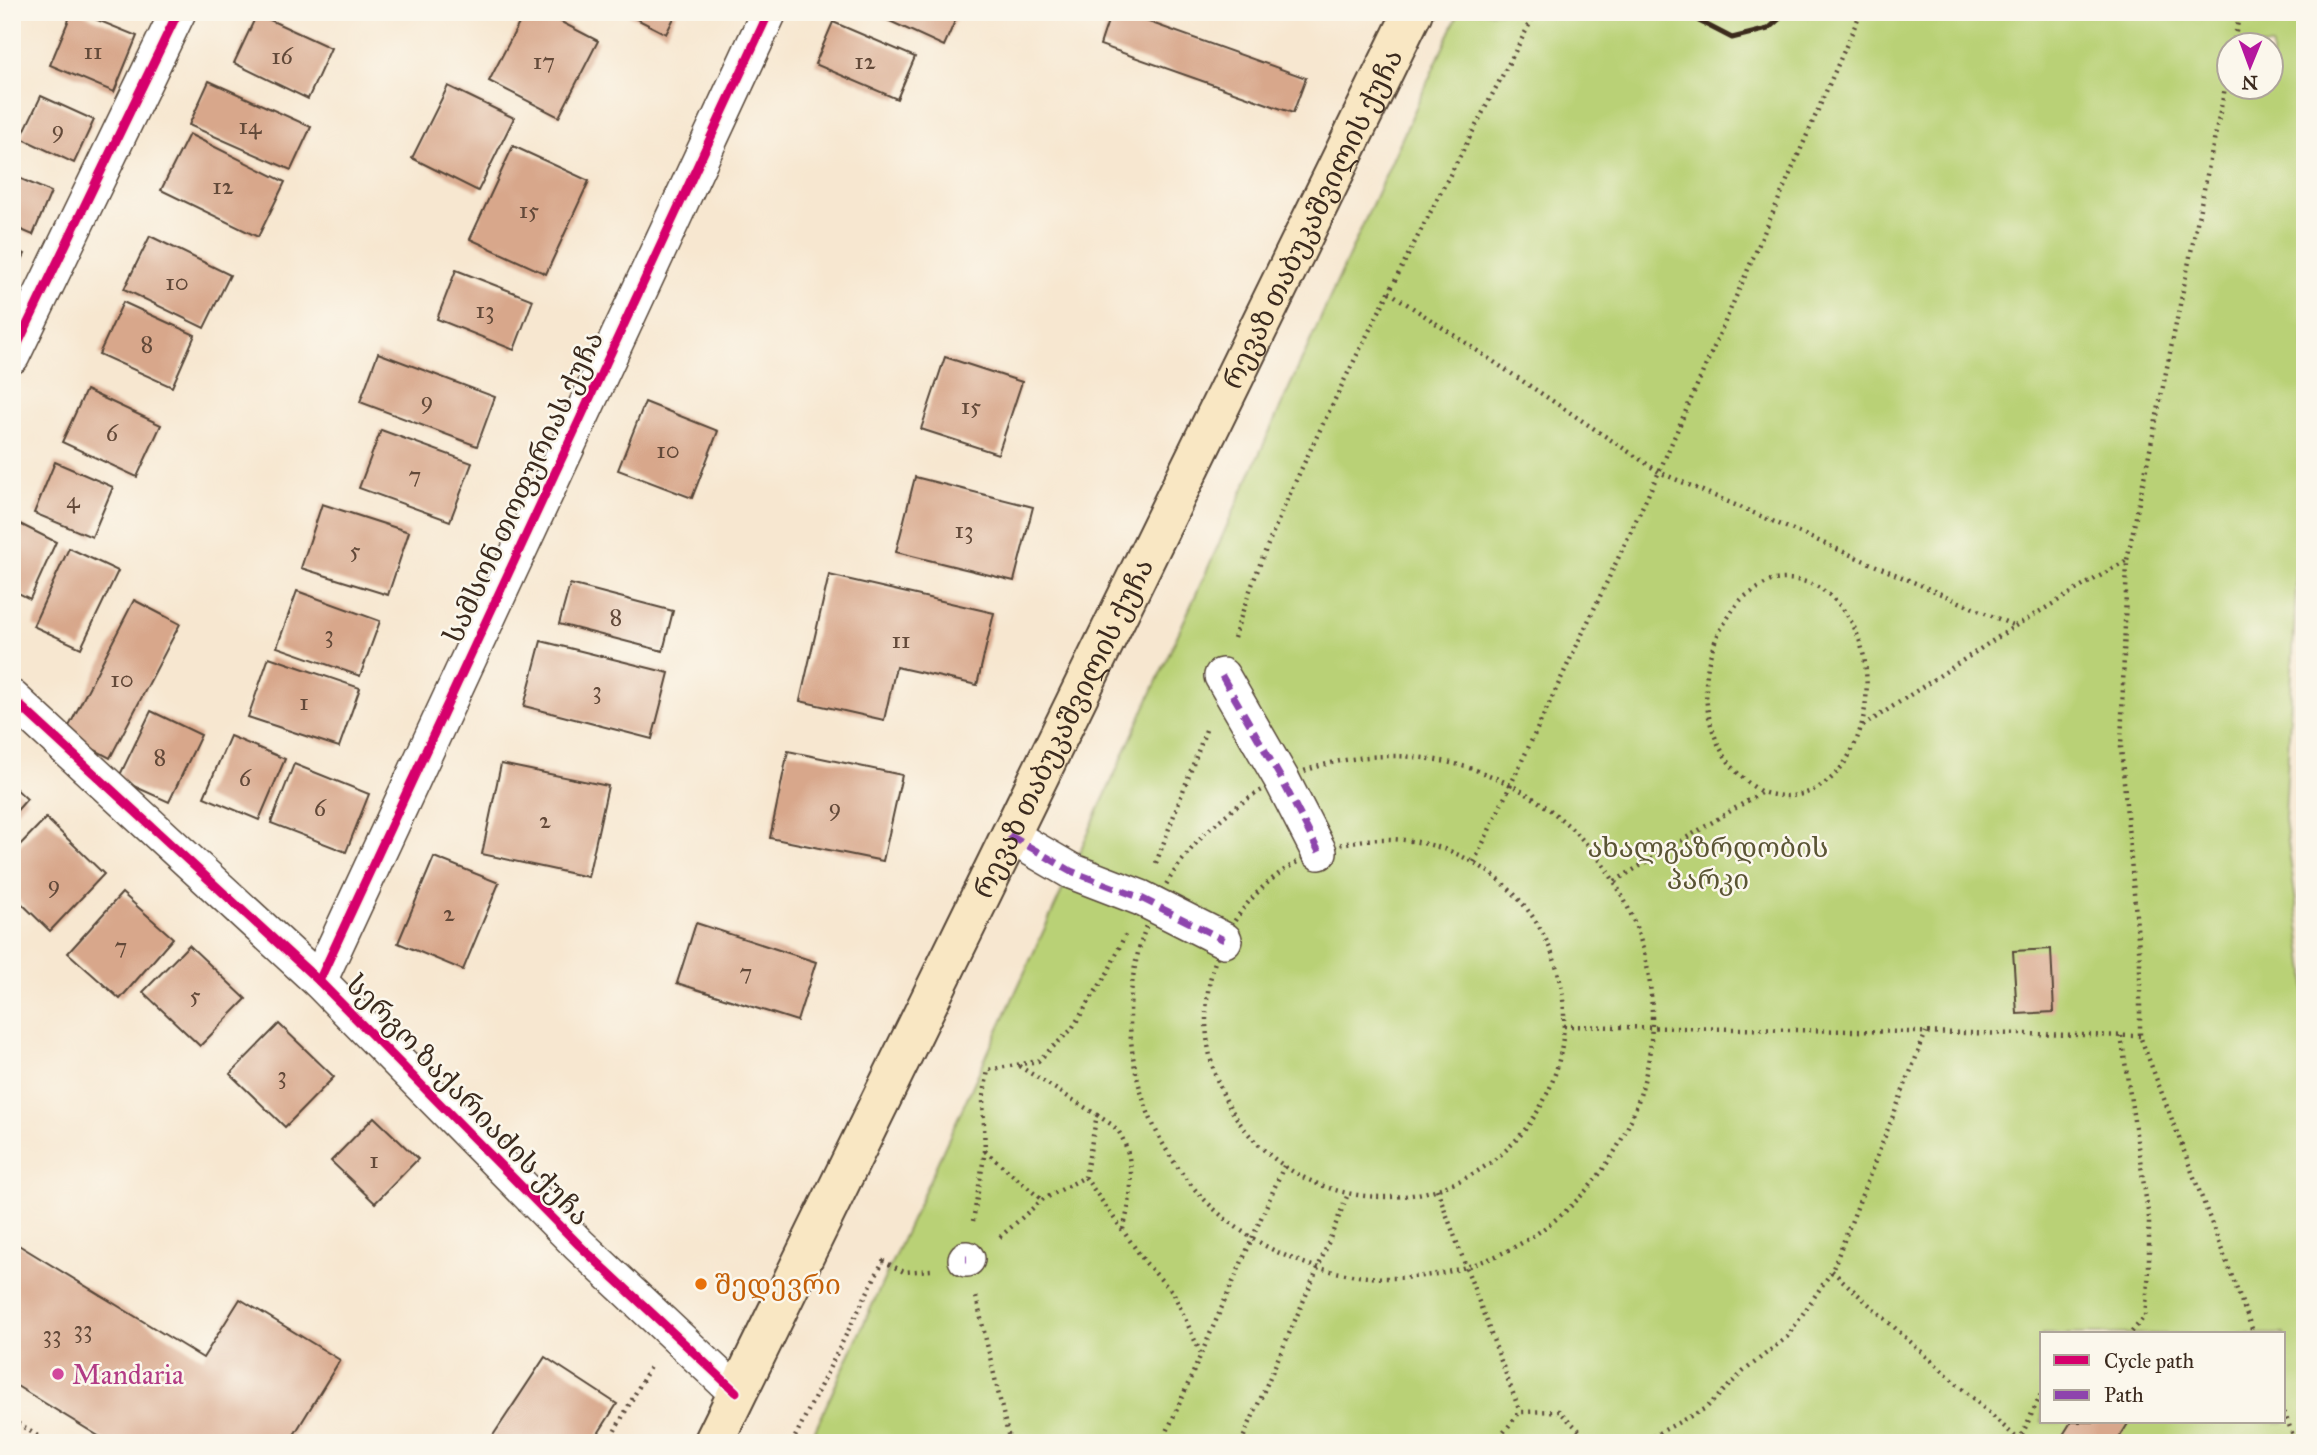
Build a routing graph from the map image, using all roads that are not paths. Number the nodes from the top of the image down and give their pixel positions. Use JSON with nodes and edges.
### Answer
{"nodes":[{"id":1,"x":178,"y":12,"type":"edge"},
{"id":2,"x":769,"y":12,"type":"edge"},
{"id":3,"x":1413,"y":12,"type":"edge"},
{"id":4,"x":12,"y":356,"type":"edge"},
{"id":5,"x":1222,"y":676,"type":"road end"},
{"id":6,"x":12,"y":698,"type":"edge"},
{"id":7,"x":1009,"y":835,"type":"junction"},
{"id":8,"x":1319,"y":852,"type":"road end"},
{"id":9,"x":1224,"y":940,"type":"road end"},
{"id":10,"x":319,"y":981,"type":"junction"},
{"id":11,"x":736,"y":1392,"type":"junction"},
{"id":12,"x":713,"y":1443,"type":"edge"}],
"edges":[{"from":1,"to":4,"type":"street"},
{"from":2,"to":10,"type":"street","name":"სამსონ თოფურიას ქუჩა"},
{"from":3,"to":7,"type":"main road","name":"რევაზ თაბუკაშვილის ქუჩა"},
{"from":5,"to":8,"type":"street"},
{"from":6,"to":10,"type":"street","name":"სერგო ზაქარიაძის ქუჩა"},
{"from":7,"to":9,"type":"street"},
{"from":7,"to":11,"type":"main road","name":"რევაზ თაბუკაშვილის ქუჩა"},
{"from":10,"to":11,"type":"street","name":"სერგო ზაქარიაძის ქუჩა"},
{"from":11,"to":12,"type":"main road","name":"რევაზ თაბუკაშვილის ქუჩა"}]}
